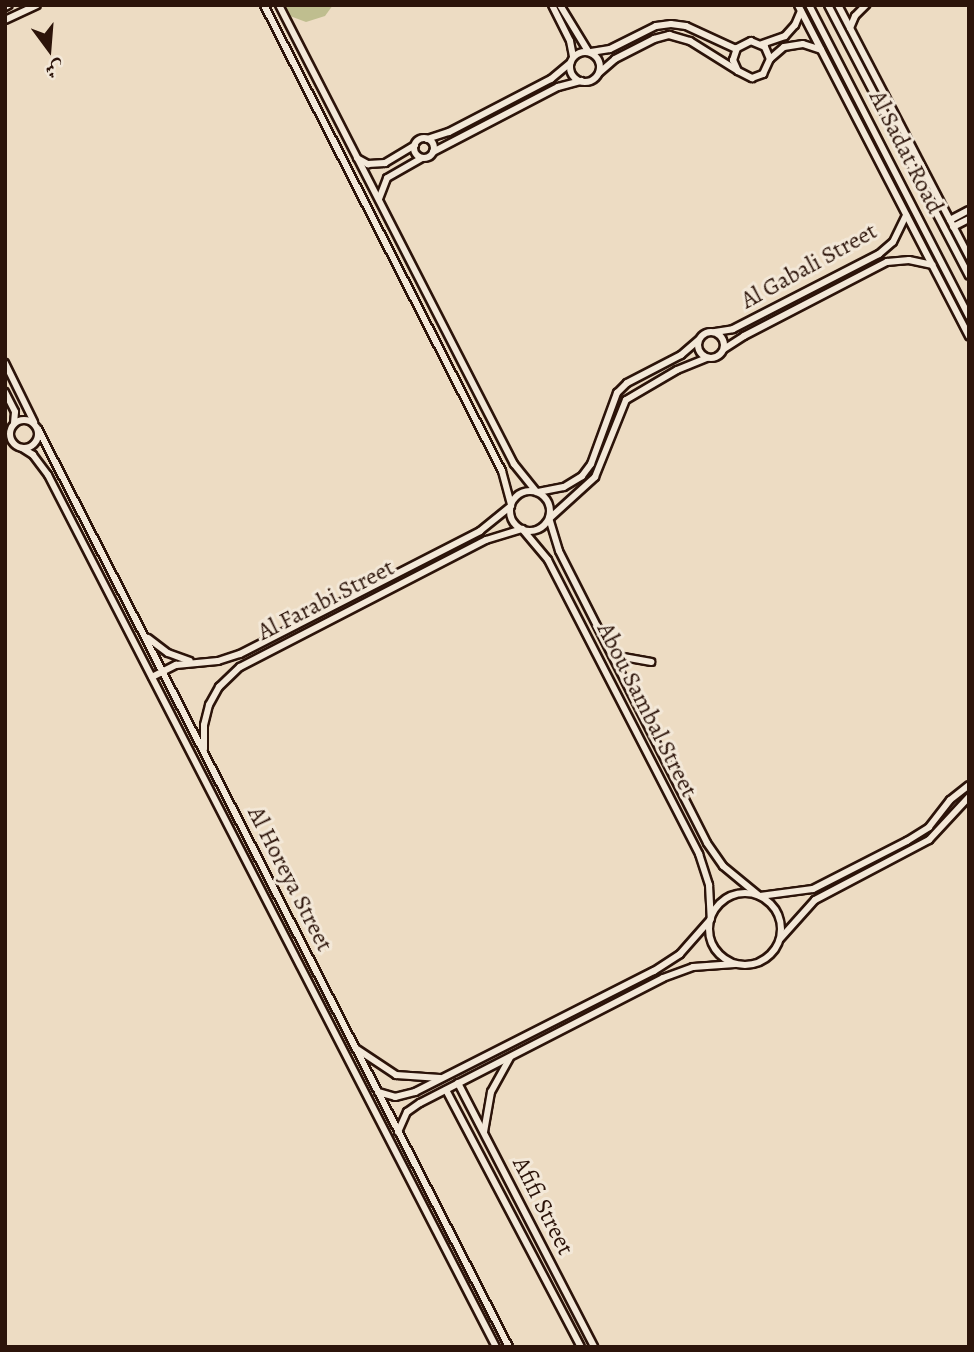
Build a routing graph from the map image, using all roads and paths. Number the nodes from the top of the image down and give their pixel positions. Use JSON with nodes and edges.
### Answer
{"nodes":[{"id":1,"x":37,"y":5,"type":"edge"},
{"id":2,"x":264,"y":5,"type":"edge"},
{"id":3,"x":279,"y":5,"type":"edge"},
{"id":4,"x":552,"y":5,"type":"edge"},
{"id":5,"x":560,"y":5,"type":"edge"},
{"id":6,"x":809,"y":5,"type":"edge"},
{"id":7,"x":828,"y":5,"type":"edge"},
{"id":8,"x":838,"y":5,"type":"edge"},
{"id":9,"x":866,"y":5,"type":"edge"},
{"id":10,"x":8,"y":6,"type":"edge"},
{"id":11,"x":25,"y":8,"type":"edge"},
{"id":12,"x":799,"y":8,"type":"edge"},
{"id":13,"x":15,"y":16,"type":"junction"},
{"id":14,"x":5,"y":20,"type":"edge"},
{"id":15,"x":850,"y":28,"type":"junction"},
{"id":16,"x":762,"y":44,"type":"junction"},
{"id":17,"x":736,"y":49,"type":"junction"},
{"id":18,"x":822,"y":51,"type":"junction"},
{"id":19,"x":589,"y":52,"type":"junction"},
{"id":20,"x":572,"y":60,"type":"junction"},
{"id":21,"x":770,"y":60,"type":"junction"},
{"id":22,"x":738,"y":71,"type":"junction"},
{"id":23,"x":599,"y":73,"type":"junction"},
{"id":24,"x":875,"y":76,"type":"junction"},
{"id":25,"x":582,"y":81,"type":"junction"},
{"id":26,"x":838,"y":82,"type":"junction"},
{"id":27,"x":852,"y":89,"type":"junction"},
{"id":28,"x":872,"y":90,"type":"junction"},
{"id":29,"x":885,"y":96,"type":"junction"},
{"id":30,"x":861,"y":105,"type":"junction"},
{"id":31,"x":332,"y":109,"type":"junction"},
{"id":32,"x":320,"y":115,"type":"junction"},
{"id":33,"x":859,"y":122,"type":"junction"},
{"id":34,"x":427,"y":139,"type":"junction"},
{"id":35,"x":415,"y":145,"type":"junction"},
{"id":36,"x":433,"y":152,"type":"junction"},
{"id":37,"x":357,"y":158,"type":"junction"},
{"id":38,"x":422,"y":158,"type":"junction"},
{"id":39,"x":919,"y":179,"type":"junction"},
{"id":40,"x":932,"y":186,"type":"junction"},
{"id":41,"x":379,"y":201,"type":"junction"},
{"id":42,"x":969,"y":210,"type":"edge"},
{"id":43,"x":906,"y":215,"type":"junction"},
{"id":44,"x":969,"y":219,"type":"edge"},
{"id":45,"x":952,"y":223,"type":"junction"},
{"id":46,"x":969,"y":257,"type":"edge"},
{"id":47,"x":410,"y":263,"type":"junction"},
{"id":48,"x":932,"y":265,"type":"junction"},
{"id":49,"x":398,"y":268,"type":"junction"},
{"id":50,"x":968,"y":271,"type":"edge"},
{"id":51,"x":969,"y":316,"type":"edge"},
{"id":52,"x":715,"y":332,"type":"junction"},
{"id":53,"x":969,"y":336,"type":"edge"},
{"id":54,"x":698,"y":340,"type":"junction"},
{"id":55,"x":724,"y":349,"type":"junction"},
{"id":56,"x":707,"y":358,"type":"junction"},
{"id":57,"x":5,"y":363,"type":"edge"},
{"id":58,"x":5,"y":392,"type":"edge"},
{"id":59,"x":21,"y":394,"type":"junction"},
{"id":60,"x":9,"y":400,"type":"junction"},
{"id":61,"x":14,"y":423,"type":"junction"},
{"id":62,"x":36,"y":427,"type":"junction"},
{"id":63,"x":22,"y":448,"type":"junction"},
{"id":64,"x":56,"y":464,"type":"junction"},
{"id":65,"x":45,"y":469,"type":"junction"},
{"id":66,"x":537,"y":492,"type":"junction"},
{"id":67,"x":511,"y":505,"type":"junction"},
{"id":68,"x":550,"y":518,"type":"junction"},
{"id":69,"x":522,"y":530,"type":"junction"},
{"id":70,"x":96,"y":540,"type":"junction"},
{"id":71,"x":85,"y":546,"type":"junction"},
{"id":72,"x":404,"y":570,"type":"junction"},
{"id":73,"x":409,"y":579,"type":"junction"},
{"id":74,"x":141,"y":630,"type":"junction"},
{"id":75,"x":601,"y":634,"type":"junction"},
{"id":76,"x":589,"y":639,"type":"junction"},
{"id":77,"x":254,"y":647,"type":"junction"},
{"id":78,"x":611,"y":654,"type":"junction"},
{"id":79,"x":259,"y":656,"type":"junction"},
{"id":80,"x":195,"y":662,"type":"junction"},
{"id":81,"x":651,"y":662,"type":"dead end"},
{"id":82,"x":162,"y":671,"type":"junction"},
{"id":83,"x":152,"y":677,"type":"junction"},
{"id":84,"x":204,"y":754,"type":"junction"},
{"id":85,"x":663,"y":756,"type":"junction"},
{"id":86,"x":652,"y":762,"type":"junction"},
{"id":87,"x":218,"y":782,"type":"junction"},
{"id":88,"x":969,"y":785,"type":"edge"},
{"id":89,"x":208,"y":788,"type":"junction"},
{"id":90,"x":969,"y":797,"type":"edge"},
{"id":91,"x":881,"y":854,"type":"junction"},
{"id":92,"x":886,"y":863,"type":"junction"},
{"id":93,"x":759,"y":896,"type":"junction"},
{"id":94,"x":285,"y":912,"type":"junction"},
{"id":95,"x":274,"y":917,"type":"junction"},
{"id":96,"x":710,"y":919,"type":"junction"},
{"id":97,"x":780,"y":939,"type":"junction"},
{"id":98,"x":735,"y":964,"type":"junction"},
{"id":99,"x":332,"y":1005,"type":"junction"},
{"id":100,"x":322,"y":1010,"type":"junction"},
{"id":101,"x":518,"y":1040,"type":"junction"},
{"id":102,"x":354,"y":1047,"type":"junction"},
{"id":103,"x":523,"y":1050,"type":"junction"},
{"id":104,"x":512,"y":1056,"type":"junction"},
{"id":105,"x":445,"y":1077,"type":"junction"},
{"id":106,"x":458,"y":1083,"type":"junction"},
{"id":107,"x":446,"y":1090,"type":"junction"},
{"id":108,"x":377,"y":1091,"type":"junction"},
{"id":109,"x":415,"y":1093,"type":"junction"},
{"id":110,"x":420,"y":1103,"type":"junction"},
{"id":111,"x":398,"y":1132,"type":"junction"},
{"id":112,"x":484,"y":1134,"type":"junction"},
{"id":113,"x":434,"y":1203,"type":"junction"},
{"id":114,"x":424,"y":1208,"type":"junction"},
{"id":115,"x":503,"y":1346,"type":"edge"},
{"id":116,"x":581,"y":1347,"type":"edge"},
{"id":117,"x":594,"y":1347,"type":"edge"}],
"edges":[{"from":1,"to":11,"type":"street"},
{"from":2,"to":32,"type":"street"},
{"from":3,"to":31,"type":"street"},
{"from":4,"to":20,"type":"street"},
{"from":5,"to":19,"type":"street"},
{"from":6,"to":27,"type":"street","name":"Al Sadat Road"},
{"from":7,"to":28,"type":"street","name":"Al Sadat Road"},
{"from":8,"to":15,"type":"street"},
{"from":9,"to":15,"type":"street"},
{"from":10,"to":13,"type":"street"},
{"from":11,"to":13,"type":"street"},
{"from":12,"to":16,"type":"street"},
{"from":12,"to":18,"type":"street"},
{"from":13,"to":14,"type":"street"},
{"from":15,"to":24,"type":"street"},
{"from":16,"to":17,"type":"street"},
{"from":16,"to":21,"type":"street"},
{"from":17,"to":19,"type":"street"},
{"from":17,"to":22,"type":"street"},
{"from":18,"to":21,"type":"street"},
{"from":18,"to":26,"type":"street"},
{"from":19,"to":20,"type":"street"},
{"from":19,"to":23,"type":"street"},
{"from":20,"to":25,"type":"street"},
{"from":20,"to":34,"type":"street"},
{"from":21,"to":22,"type":"street"},
{"from":22,"to":23,"type":"street"},
{"from":23,"to":25,"type":"street"},
{"from":24,"to":28,"type":"street"},
{"from":24,"to":29,"type":"street"},
{"from":25,"to":36,"type":"street"},
{"from":26,"to":27,"type":"street"},
{"from":26,"to":33,"type":"street"},
{"from":27,"to":30,"type":"street","name":"Al Sadat Road"},
{"from":28,"to":29,"type":"street"},
{"from":28,"to":39,"type":"street","name":"Al Sadat Road"},
{"from":29,"to":40,"type":"street"},
{"from":30,"to":33,"type":"street"},
{"from":30,"to":51,"type":"street","name":"Al Sadat Road"},
{"from":31,"to":32,"type":"street"},
{"from":31,"to":37,"type":"street"},
{"from":32,"to":49,"type":"street"},
{"from":33,"to":43,"type":"street"},
{"from":34,"to":35,"type":"street"},
{"from":34,"to":36,"type":"street"},
{"from":35,"to":37,"type":"street"},
{"from":35,"to":38,"type":"street"},
{"from":36,"to":38,"type":"street"},
{"from":37,"to":41,"type":"street"},
{"from":38,"to":41,"type":"street"},
{"from":39,"to":40,"type":"street"},
{"from":39,"to":50,"type":"street","name":"Al Sadat Road"},
{"from":40,"to":45,"type":"street"},
{"from":41,"to":47,"type":"street"},
{"from":42,"to":45,"type":"street"},
{"from":43,"to":48,"type":"street"},
{"from":43,"to":52,"type":"street","name":"Al Gabali Street"},
{"from":44,"to":45,"type":"street"},
{"from":45,"to":46,"type":"street"},
{"from":47,"to":49,"type":"street"},
{"from":47,"to":66,"type":"street"},
{"from":48,"to":53,"type":"street"},
{"from":48,"to":55,"type":"street","name":"Al Gabali Street"},
{"from":49,"to":67,"type":"street"},
{"from":52,"to":54,"type":"street"},
{"from":52,"to":55,"type":"street"},
{"from":54,"to":56,"type":"street"},
{"from":54,"to":66,"type":"street"},
{"from":55,"to":56,"type":"street"},
{"from":56,"to":68,"type":"street"},
{"from":57,"to":59,"type":"street","name":"Al Horeya Street"},
{"from":58,"to":60,"type":"street"},
{"from":59,"to":60,"type":"street"},
{"from":59,"to":62,"type":"street","name":"Al Horeya Street"},
{"from":60,"to":61,"type":"street"},
{"from":61,"to":62,"type":"street"},
{"from":61,"to":63,"type":"street"},
{"from":62,"to":63,"type":"street"},
{"from":62,"to":64,"type":"street","name":"Al Horeya Street"},
{"from":63,"to":65,"type":"street","name":"Al Horeya Street"},
{"from":64,"to":65,"type":"street"},
{"from":64,"to":70,"type":"street","name":"Al Horeya Street"},
{"from":65,"to":71,"type":"street","name":"Al Horeya Street"},
{"from":66,"to":67,"type":"street"},
{"from":66,"to":68,"type":"street"},
{"from":67,"to":69,"type":"street"},
{"from":67,"to":72,"type":"street","name":"Al Farabi Street"},
{"from":68,"to":69,"type":"street"},
{"from":68,"to":75,"type":"street","name":"Abou Sambal Street"},
{"from":69,"to":73,"type":"street","name":"Al Farabi Street"},
{"from":69,"to":76,"type":"street","name":"Abou Sambal Street"},
{"from":70,"to":71,"type":"street"},
{"from":70,"to":74,"type":"street","name":"Al Horeya Street"},
{"from":71,"to":83,"type":"street","name":"Al Horeya Street"},
{"from":72,"to":73,"type":"street"},
{"from":72,"to":77,"type":"street","name":"Al Farabi Street"},
{"from":73,"to":79,"type":"street","name":"Al Farabi Street"},
{"from":74,"to":80,"type":"street","name":"Al Farabi Street"},
{"from":74,"to":82,"type":"street","name":"Al Horeya Street"},
{"from":75,"to":76,"type":"street"},
{"from":75,"to":78,"type":"street","name":"Abou Sambal Street"},
{"from":76,"to":86,"type":"street","name":"Abou Sambal Street"},
{"from":77,"to":79,"type":"street"},
{"from":77,"to":80,"type":"street","name":"Al Farabi Street"},
{"from":78,"to":81,"type":"street"},
{"from":78,"to":85,"type":"street","name":"Abou Sambal Street"},
{"from":79,"to":84,"type":"street","name":"Al Farabi Street"},
{"from":80,"to":82,"type":"street","name":"Al Farabi Street"},
{"from":82,"to":83,"type":"street","name":"Al Farabi Street"},
{"from":82,"to":84,"type":"street","name":"Al Horeya Street"},
{"from":83,"to":89,"type":"street","name":"Al Horeya Street"},
{"from":84,"to":87,"type":"street","name":"Al Horeya Street"},
{"from":85,"to":86,"type":"street"},
{"from":85,"to":93,"type":"street","name":"Abou Sambal Street"},
{"from":86,"to":96,"type":"street","name":"Abou Sambal Street"},
{"from":87,"to":89,"type":"street"},
{"from":87,"to":94,"type":"street","name":"Al Horeya Street"},
{"from":88,"to":91,"type":"street"},
{"from":89,"to":95,"type":"street","name":"Al Horeya Street"},
{"from":90,"to":92,"type":"street"},
{"from":91,"to":92,"type":"street"},
{"from":91,"to":93,"type":"street"},
{"from":92,"to":97,"type":"street"},
{"from":93,"to":96,"type":"street"},
{"from":93,"to":97,"type":"street"},
{"from":94,"to":95,"type":"street"},
{"from":94,"to":99,"type":"street","name":"Al Horeya Street"},
{"from":95,"to":100,"type":"street","name":"Al Horeya Street"},
{"from":96,"to":98,"type":"street"},
{"from":96,"to":101,"type":"street"},
{"from":97,"to":98,"type":"street"},
{"from":98,"to":103,"type":"street"},
{"from":99,"to":100,"type":"street"},
{"from":99,"to":102,"type":"street","name":"Al Horeya Street"},
{"from":100,"to":114,"type":"street","name":"Al Horeya Street"},
{"from":101,"to":103,"type":"street"},
{"from":101,"to":105,"type":"street"},
{"from":102,"to":105,"type":"street"},
{"from":102,"to":108,"type":"street","name":"Al Horeya Street"},
{"from":103,"to":104,"type":"street"},
{"from":104,"to":106,"type":"street"},
{"from":104,"to":112,"type":"street"},
{"from":105,"to":109,"type":"street"},
{"from":106,"to":107,"type":"street"},
{"from":106,"to":112,"type":"street","name":"Afifi Street"},
{"from":107,"to":110,"type":"street"},
{"from":107,"to":116,"type":"street","name":"Afifi Street"},
{"from":108,"to":109,"type":"street"},
{"from":108,"to":111,"type":"street","name":"Al Horeya Street"},
{"from":109,"to":110,"type":"street"},
{"from":110,"to":111,"type":"street"},
{"from":111,"to":113,"type":"street","name":"Al Horeya Street"},
{"from":112,"to":117,"type":"street","name":"Afifi Street"},
{"from":113,"to":114,"type":"street"},
{"from":113,"to":115,"type":"street","name":"Al Horeya Street"},
{"from":114,"to":115,"type":"street","name":"Al Horeya Street"}]}
